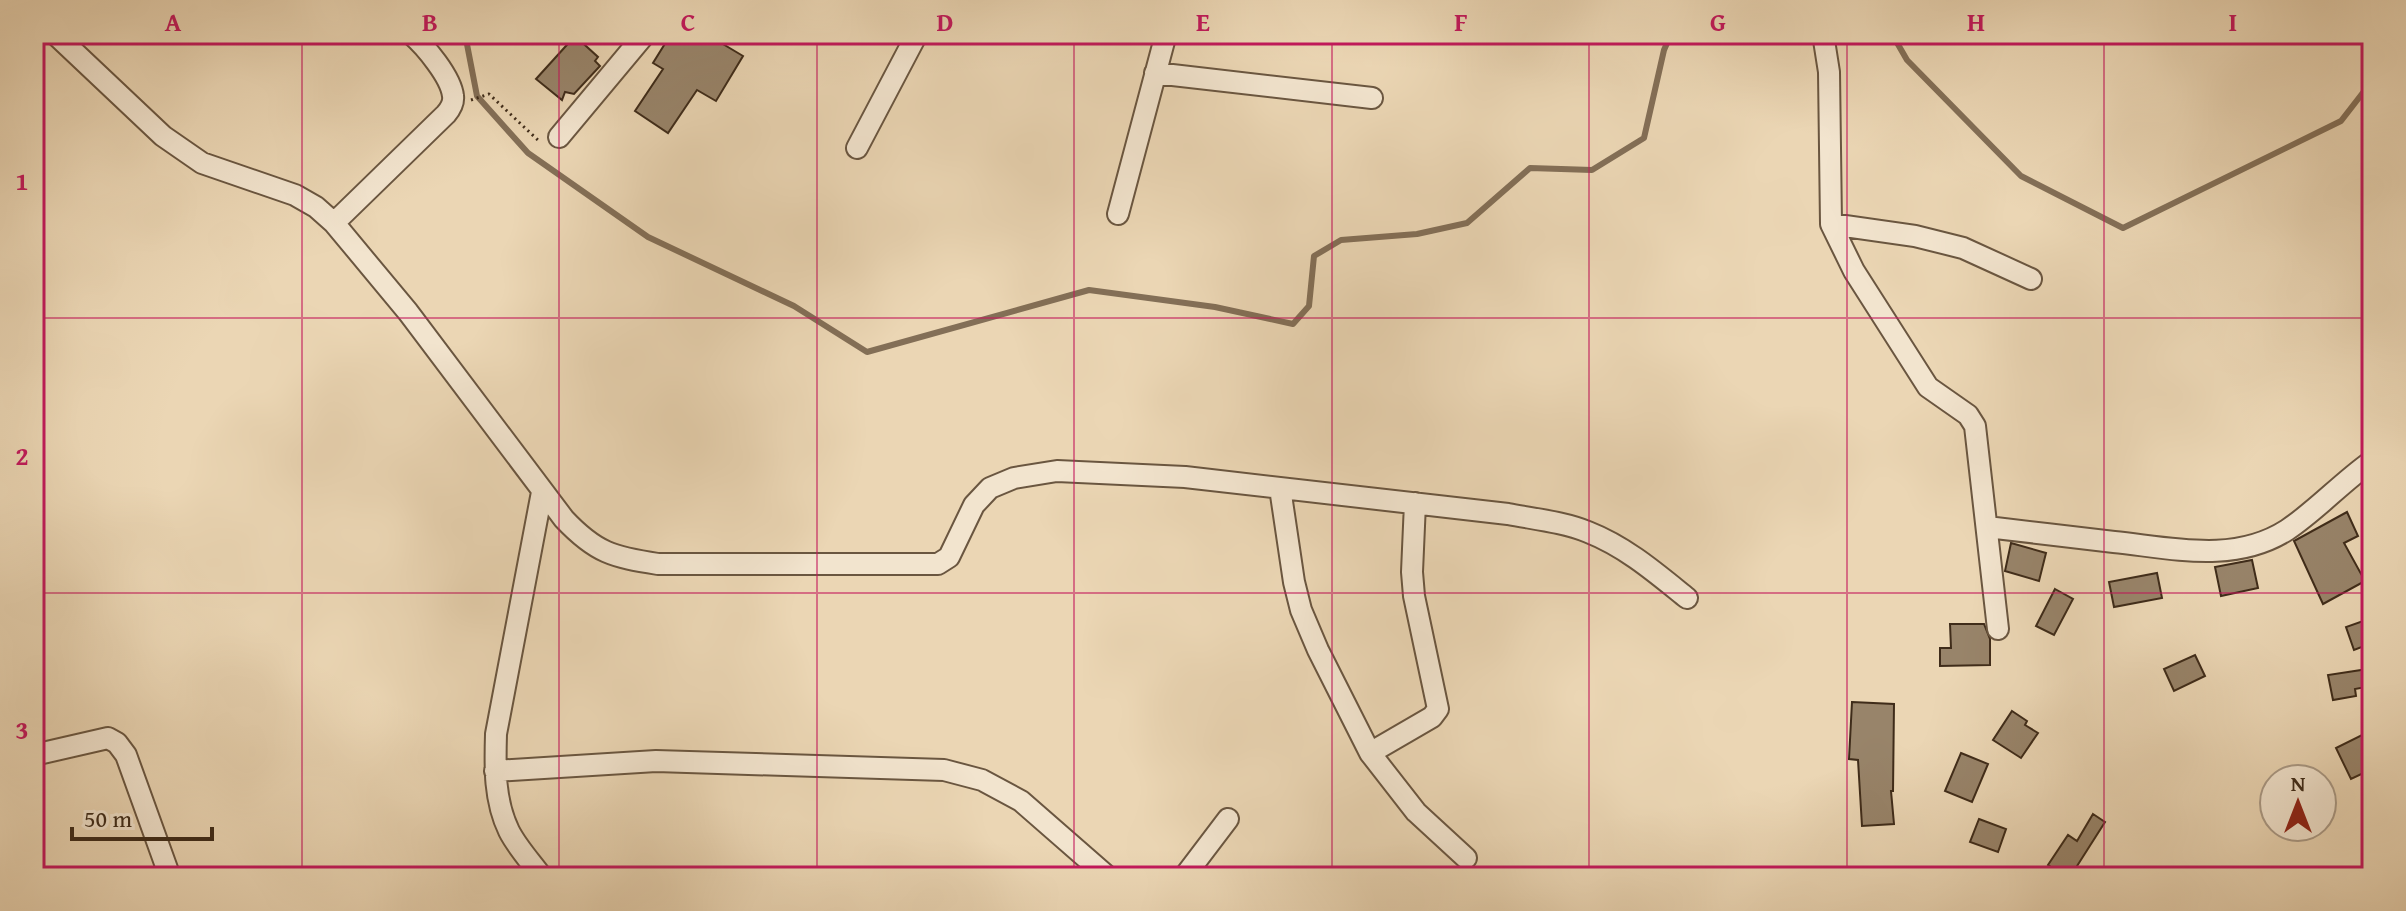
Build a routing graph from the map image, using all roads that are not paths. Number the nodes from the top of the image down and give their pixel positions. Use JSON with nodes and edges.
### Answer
{"nodes":[{"id":1,"x":55,"y":34,"type":"edge"},
{"id":2,"x":411,"y":34,"type":"edge"},
{"id":3,"x":645,"y":34,"type":"edge"},
{"id":4,"x":917,"y":34,"type":"edge"},
{"id":5,"x":1166,"y":34,"type":"edge"},
{"id":6,"x":1823,"y":34,"type":"edge"},
{"id":7,"x":1155,"y":73,"type":"junction"},
{"id":8,"x":1372,"y":98,"type":"dead end"},
{"id":9,"x":559,"y":137,"type":"road end"},
{"id":10,"x":857,"y":148,"type":"dead end"},
{"id":11,"x":1118,"y":214,"type":"dead end"},
{"id":12,"x":334,"y":223,"type":"junction"},
{"id":13,"x":1831,"y":224,"type":"junction"},
{"id":14,"x":2031,"y":279,"type":"dead end"},
{"id":15,"x":2372,"y":461,"type":"edge"},
{"id":16,"x":1280,"y":488,"type":"junction"},
{"id":17,"x":542,"y":492,"type":"junction"},
{"id":18,"x":1415,"y":503,"type":"junction"},
{"id":19,"x":1987,"y":527,"type":"junction"},
{"id":20,"x":1687,"y":598,"type":"dead end"},
{"id":21,"x":1998,"y":629,"type":"dead end"},
{"id":22,"x":1370,"y":753,"type":"junction"},
{"id":23,"x":34,"y":755,"type":"edge"},
{"id":24,"x":495,"y":771,"type":"junction"},
{"id":25,"x":1228,"y":819,"type":"dead end"},
{"id":26,"x":1466,"y":858,"type":"dead end"},
{"id":27,"x":170,"y":877,"type":"edge"},
{"id":28,"x":542,"y":877,"type":"edge"},
{"id":29,"x":1108,"y":877,"type":"edge"},
{"id":30,"x":1184,"y":877,"type":"edge"}],
"edges":[{"from":1,"to":12,"type":"street"},
{"from":2,"to":12,"type":"street"},
{"from":3,"to":9,"type":"street"},
{"from":4,"to":10,"type":"street"},
{"from":5,"to":7,"type":"street"},
{"from":6,"to":13,"type":"street"},
{"from":7,"to":8,"type":"street"},
{"from":7,"to":11,"type":"street"},
{"from":12,"to":17,"type":"street"},
{"from":13,"to":14,"type":"street"},
{"from":13,"to":19,"type":"street"},
{"from":15,"to":19,"type":"street"},
{"from":16,"to":17,"type":"street"},
{"from":16,"to":18,"type":"street"},
{"from":16,"to":22,"type":"street"},
{"from":17,"to":24,"type":"street"},
{"from":18,"to":20,"type":"street"},
{"from":18,"to":22,"type":"street"},
{"from":19,"to":21,"type":"street"},
{"from":22,"to":26,"type":"street"},
{"from":23,"to":27,"type":"street"},
{"from":24,"to":28,"type":"street"},
{"from":24,"to":29,"type":"street"},
{"from":25,"to":30,"type":"street"}]}
